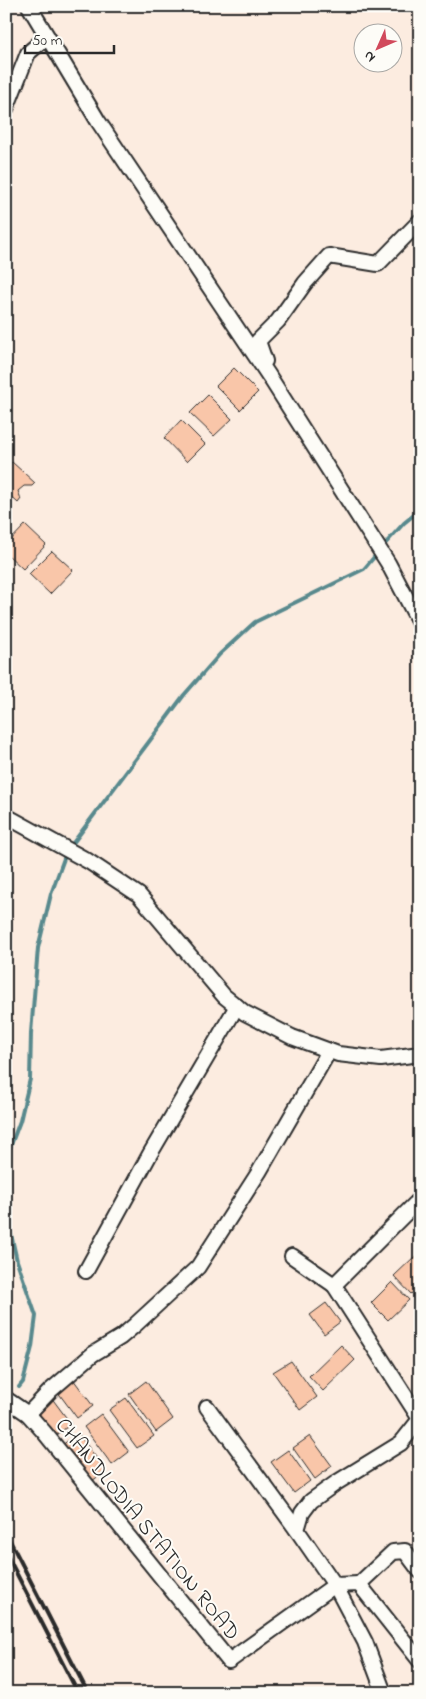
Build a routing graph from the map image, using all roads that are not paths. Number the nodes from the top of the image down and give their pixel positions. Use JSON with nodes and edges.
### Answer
{"nodes":[{"id":1,"x":29,"y":6,"type":"edge"},
{"id":2,"x":47,"y":36,"type":"junction"},
{"id":3,"x":6,"y":109,"type":"edge"},
{"id":4,"x":420,"y":221,"type":"edge"},
{"id":5,"x":269,"y":376,"type":"junction"},
{"id":6,"x":420,"y":624,"type":"edge"},
{"id":7,"x":6,"y":816,"type":"edge"},
{"id":8,"x":237,"y":1006,"type":"junction"},
{"id":9,"x":329,"y":1051,"type":"junction"},
{"id":10,"x":420,"y":1054,"type":"edge"},
{"id":11,"x":420,"y":1199,"type":"edge"},
{"id":12,"x":292,"y":1256,"type":"dead end"},
{"id":13,"x":86,"y":1271,"type":"dead end"},
{"id":14,"x":334,"y":1285,"type":"junction"},
{"id":15,"x":6,"y":1399,"type":"edge"},
{"id":16,"x":207,"y":1407,"type":"dead end"},
{"id":17,"x":28,"y":1414,"type":"junction"},
{"id":18,"x":420,"y":1419,"type":"edge"},
{"id":19,"x":297,"y":1530,"type":"junction"},
{"id":20,"x":420,"y":1571,"type":"edge"},
{"id":21,"x":359,"y":1584,"type":"junction"},
{"id":22,"x":335,"y":1586,"type":"junction"},
{"id":23,"x":420,"y":1661,"type":"edge"},
{"id":24,"x":384,"y":1693,"type":"edge"}],
"edges":[{"from":1,"to":2,"type":"street"},
{"from":2,"to":3,"type":"street"},
{"from":2,"to":5,"type":"street"},
{"from":4,"to":5,"type":"street"},
{"from":5,"to":6,"type":"street"},
{"from":7,"to":8,"type":"street"},
{"from":8,"to":9,"type":"street"},
{"from":8,"to":13,"type":"street"},
{"from":9,"to":10,"type":"street"},
{"from":9,"to":17,"type":"street"},
{"from":11,"to":14,"type":"street"},
{"from":12,"to":14,"type":"street"},
{"from":14,"to":18,"type":"street"},
{"from":15,"to":17,"type":"street","name":"CHANDLODIA STATION ROAD"},
{"from":16,"to":19,"type":"street"},
{"from":17,"to":22,"type":"street","name":"CHANDLODIA STATION ROAD"},
{"from":18,"to":19,"type":"street"},
{"from":19,"to":22,"type":"street"},
{"from":20,"to":21,"type":"street"},
{"from":21,"to":22,"type":"street"},
{"from":21,"to":23,"type":"street"},
{"from":22,"to":24,"type":"street"}]}
